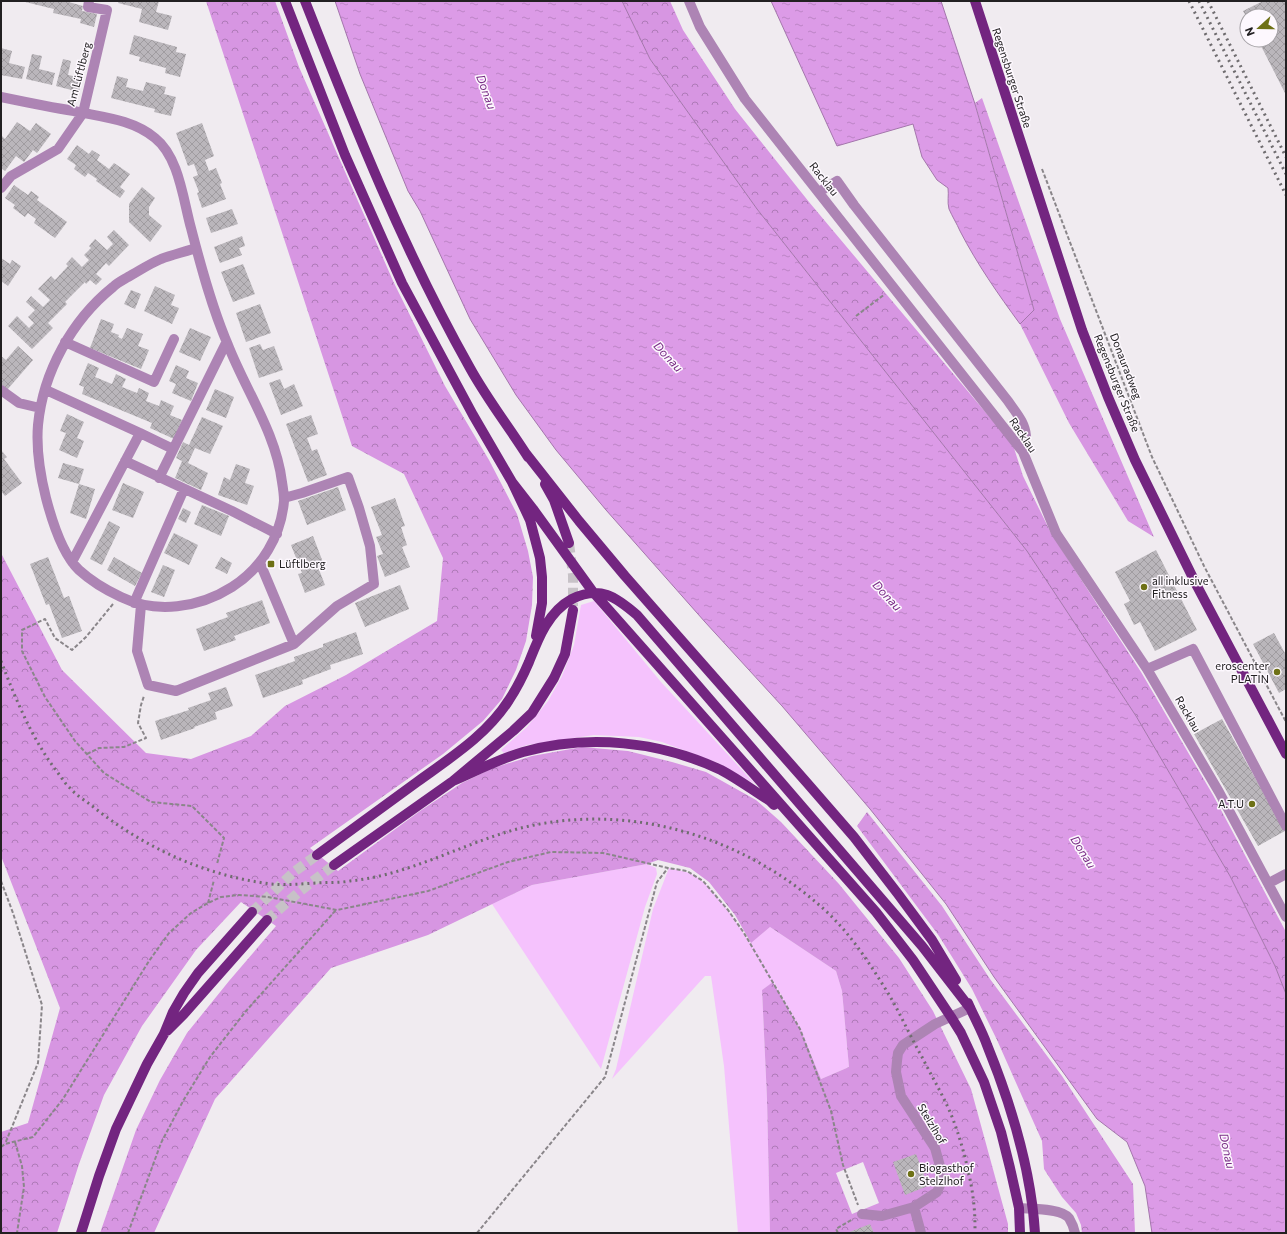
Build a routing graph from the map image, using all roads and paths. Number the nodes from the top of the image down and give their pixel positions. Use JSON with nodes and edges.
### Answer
{"nodes":[{"id":1,"x":89,"y":1,"type":"edge"},
{"id":2,"x":284,"y":1,"type":"edge"},
{"id":3,"x":305,"y":1,"type":"edge"},
{"id":4,"x":689,"y":1,"type":"edge"},
{"id":5,"x":975,"y":1,"type":"edge"},
{"id":6,"x":1,"y":97,"type":"edge"},
{"id":7,"x":83,"y":113,"type":"junction"},
{"id":8,"x":1040,"y":164,"type":"dead end"},
{"id":9,"x":1,"y":188,"type":"edge"},
{"id":10,"x":819,"y":192,"type":"junction"},
{"id":11,"x":196,"y":248,"type":"junction"},
{"id":12,"x":874,"y":302,"type":"dead end"},
{"id":13,"x":856,"y":316,"type":"dead end"},
{"id":14,"x":174,"y":339,"type":"dead end"},
{"id":15,"x":65,"y":342,"type":"junction"},
{"id":16,"x":226,"y":343,"type":"junction"},
{"id":17,"x":1,"y":390,"type":"edge"},
{"id":18,"x":46,"y":390,"type":"junction"},
{"id":19,"x":40,"y":408,"type":"junction"},
{"id":20,"x":140,"y":432,"type":"junction"},
{"id":21,"x":1018,"y":445,"type":"junction"},
{"id":22,"x":173,"y":449,"type":"junction"},
{"id":23,"x":524,"y":451,"type":"junction"},
{"id":24,"x":125,"y":461,"type":"junction"},
{"id":25,"x":159,"y":478,"type":"junction"},
{"id":26,"x":512,"y":482,"type":"junction"},
{"id":27,"x":184,"y":489,"type":"junction"},
{"id":28,"x":284,"y":498,"type":"junction"},
{"id":29,"x":277,"y":534,"type":"junction"},
{"id":30,"x":569,"y":543,"type":"tunnel mouth"},
{"id":31,"x":72,"y":562,"type":"junction"},
{"id":32,"x":260,"y":563,"type":"junction"},
{"id":33,"x":593,"y":592,"type":"junction"},
{"id":34,"x":120,"y":596,"type":"junction"},
{"id":35,"x":137,"y":604,"type":"junction"},
{"id":36,"x":573,"y":610,"type":"tunnel mouth"},
{"id":37,"x":294,"y":644,"type":"junction"},
{"id":38,"x":535,"y":644,"type":"junction"},
{"id":39,"x":1148,"y":669,"type":"junction"},
{"id":40,"x":148,"y":685,"type":"junction"},
{"id":41,"x":1286,"y":722,"type":"edge"},
{"id":42,"x":1283,"y":741,"type":"edge"},
{"id":43,"x":87,"y":754,"type":"junction"},
{"id":44,"x":1286,"y":754,"type":"edge"},
{"id":45,"x":453,"y":781,"type":"junction"},
{"id":46,"x":1286,"y":826,"type":"edge"},
{"id":47,"x":810,"y":838,"type":"junction"},
{"id":48,"x":317,"y":855,"type":"tunnel mouth"},
{"id":49,"x":217,"y":864,"type":"dead end"},
{"id":50,"x":334,"y":865,"type":"tunnel mouth"},
{"id":51,"x":668,"y":868,"type":"junction"},
{"id":52,"x":1286,"y":874,"type":"edge"},
{"id":53,"x":214,"y":880,"type":"dead end"},
{"id":54,"x":1,"y":882,"type":"edge"},
{"id":55,"x":1269,"y":883,"type":"junction"},
{"id":56,"x":208,"y":903,"type":"junction"},
{"id":57,"x":337,"y":910,"type":"junction"},
{"id":58,"x":252,"y":912,"type":"tunnel mouth"},
{"id":59,"x":1286,"y":917,"type":"edge"},
{"id":60,"x":267,"y":920,"type":"tunnel mouth"},
{"id":61,"x":970,"y":1008,"type":"junction"},
{"id":62,"x":951,"y":1017,"type":"junction"},
{"id":63,"x":164,"y":1034,"type":"junction"},
{"id":64,"x":15,"y":1142,"type":"junction"},
{"id":65,"x":5,"y":1144,"type":"junction"},
{"id":66,"x":1,"y":1147,"type":"edge"},
{"id":67,"x":914,"y":1207,"type":"junction"},
{"id":68,"x":1019,"y":1208,"type":"junction"},
{"id":69,"x":1034,"y":1209,"type":"junction"},
{"id":70,"x":862,"y":1214,"type":"junction"},
{"id":71,"x":17,"y":1233,"type":"edge"},
{"id":72,"x":81,"y":1233,"type":"edge"},
{"id":73,"x":128,"y":1233,"type":"edge"},
{"id":74,"x":477,"y":1233,"type":"edge"},
{"id":75,"x":838,"y":1233,"type":"edge"},
{"id":76,"x":921,"y":1233,"type":"edge"},
{"id":77,"x":1020,"y":1233,"type":"edge"},
{"id":78,"x":1035,"y":1233,"type":"edge"},
{"id":79,"x":1075,"y":1233,"type":"edge"}],
"edges":[{"from":1,"to":7,"type":"street","name":"Am Lüftlberg"},
{"from":2,"to":26,"type":"main road"},
{"from":3,"to":23,"type":"main road"},
{"from":4,"to":10,"type":"street","name":"Racklau"},
{"from":5,"to":42,"type":"main road","name":"Regensburger Straße"},
{"from":6,"to":7,"type":"street","name":"Am Lüftlberg"},
{"from":7,"to":9,"type":"street"},
{"from":7,"to":11,"type":"street"},
{"from":8,"to":41,"type":"path","name":"Donauradweg"},
{"from":10,"to":21,"type":"street","name":"Racklau"},
{"from":10,"to":21,"type":"street"},
{"from":11,"to":15,"type":"street"},
{"from":11,"to":16,"type":"street"},
{"from":12,"to":13,"type":"path"},
{"from":14,"to":15,"type":"street"},
{"from":15,"to":18,"type":"street"},
{"from":16,"to":22,"type":"street"},
{"from":16,"to":28,"type":"street"},
{"from":17,"to":19,"type":"street"},
{"from":18,"to":19,"type":"street"},
{"from":18,"to":20,"type":"street"},
{"from":19,"to":31,"type":"street"},
{"from":20,"to":22,"type":"street"},
{"from":20,"to":24,"type":"street"},
{"from":21,"to":39,"type":"street","name":"Racklau"},
{"from":22,"to":25,"type":"street"},
{"from":23,"to":30,"type":"main road"},
{"from":23,"to":61,"type":"main road"},
{"from":24,"to":25,"type":"street"},
{"from":24,"to":31,"type":"street"},
{"from":25,"to":27,"type":"street"},
{"from":26,"to":33,"type":"main road"},
{"from":26,"to":38,"type":"main road"},
{"from":27,"to":29,"type":"street"},
{"from":27,"to":35,"type":"street"},
{"from":28,"to":29,"type":"street"},
{"from":28,"to":37,"type":"street"},
{"from":29,"to":32,"type":"street"},
{"from":31,"to":34,"type":"street"},
{"from":32,"to":35,"type":"street"},
{"from":32,"to":37,"type":"street"},
{"from":33,"to":38,"type":"main road"},
{"from":33,"to":47,"type":"main road"},
{"from":33,"to":61,"type":"main road"},
{"from":34,"to":35,"type":"street"},
{"from":34,"to":43,"type":"path"},
{"from":35,"to":40,"type":"street"},
{"from":36,"to":45,"type":"main road"},
{"from":37,"to":40,"type":"street"},
{"from":38,"to":48,"type":"main road"},
{"from":39,"to":46,"type":"street"},
{"from":39,"to":55,"type":"street","name":"Racklau"},
{"from":40,"to":43,"type":"path"},
{"from":42,"to":44,"type":"main road","name":"Regensburger Straße"},
{"from":43,"to":49,"type":"path"},
{"from":45,"to":47,"type":"main road"},
{"from":45,"to":50,"type":"main road"},
{"from":47,"to":62,"type":"main road"},
{"from":51,"to":57,"type":"path"},
{"from":51,"to":70,"type":"path"},
{"from":51,"to":74,"type":"path"},
{"from":52,"to":55,"type":"street"},
{"from":53,"to":56,"type":"path"},
{"from":54,"to":65,"type":"path"},
{"from":55,"to":59,"type":"street","name":"Racklau"},
{"from":56,"to":57,"type":"path"},
{"from":56,"to":64,"type":"path"},
{"from":57,"to":73,"type":"path"},
{"from":58,"to":63,"type":"main road"},
{"from":60,"to":63,"type":"main road"},
{"from":61,"to":62,"type":"street"},
{"from":61,"to":69,"type":"main road"},
{"from":62,"to":67,"type":"street","name":"Stelzlhof"},
{"from":62,"to":68,"type":"main road"},
{"from":63,"to":72,"type":"main road"},
{"from":64,"to":65,"type":"path"},
{"from":64,"to":71,"type":"path"},
{"from":65,"to":66,"type":"path"},
{"from":67,"to":70,"type":"street","name":"Stelzlhof"},
{"from":67,"to":76,"type":"street"},
{"from":68,"to":69,"type":"street"},
{"from":68,"to":77,"type":"main road"},
{"from":69,"to":78,"type":"main road"},
{"from":69,"to":79,"type":"street"},
{"from":70,"to":75,"type":"path"}]}
